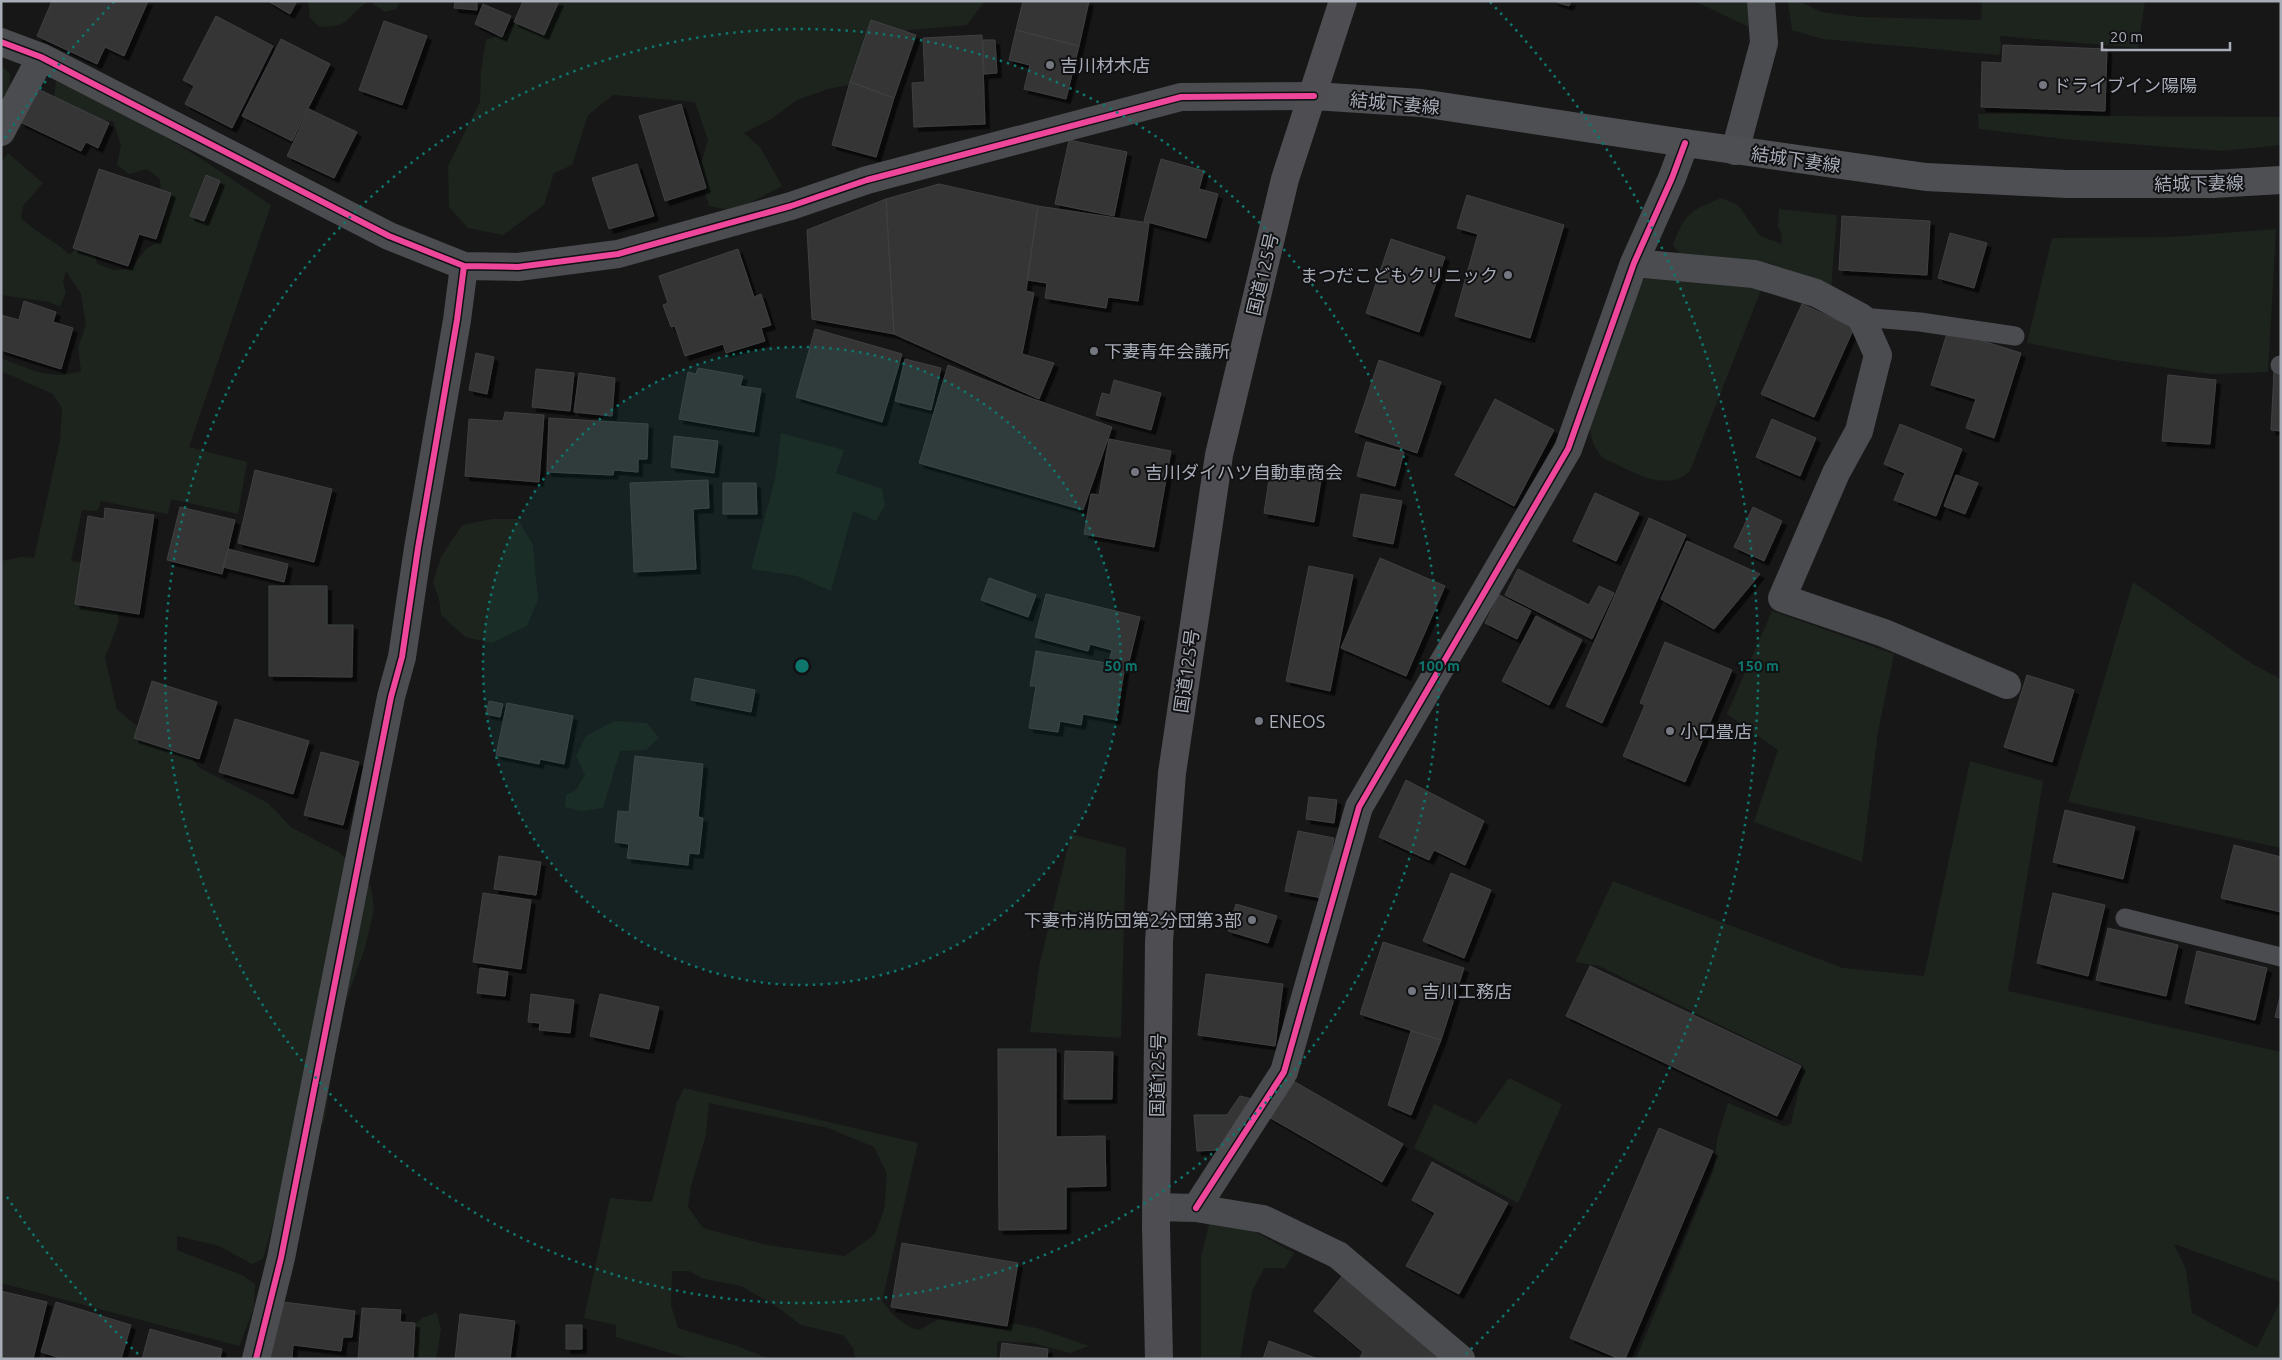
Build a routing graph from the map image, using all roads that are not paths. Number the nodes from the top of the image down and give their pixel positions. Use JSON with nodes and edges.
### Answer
{"nodes":[{"id":1,"x":1343,"y":1,"type":"edge"},
{"id":2,"x":1761,"y":1,"type":"edge"},
{"id":3,"x":1,"y":42,"type":"edge"},
{"id":4,"x":41,"y":57,"type":"junction"},
{"id":5,"x":1314,"y":96,"type":"junction"},
{"id":6,"x":1,"y":132,"type":"edge"},
{"id":7,"x":1685,"y":144,"type":"junction"},
{"id":8,"x":1736,"y":151,"type":"junction"},
{"id":9,"x":2281,"y":180,"type":"edge"},
{"id":10,"x":1634,"y":263,"type":"junction"},
{"id":11,"x":464,"y":266,"type":"junction"},
{"id":12,"x":1861,"y":317,"type":"junction"},
{"id":13,"x":2014,"y":336,"type":"dead end"},
{"id":14,"x":2007,"y":685,"type":"dead end"},
{"id":15,"x":2126,"y":918,"type":"dead end"},
{"id":16,"x":2281,"y":957,"type":"edge"},
{"id":17,"x":1156,"y":1207,"type":"junction"},
{"id":18,"x":1196,"y":1208,"type":"junction"},
{"id":19,"x":256,"y":1359,"type":"edge"},
{"id":20,"x":1159,"y":1359,"type":"edge"},
{"id":21,"x":1461,"y":1359,"type":"edge"}],
"edges":[{"from":1,"to":5,"type":"highway","name":"国道125号"},
{"from":2,"to":8,"type":"street"},
{"from":3,"to":4,"type":"street"},
{"from":4,"to":6,"type":"street"},
{"from":4,"to":11,"type":"street"},
{"from":5,"to":7,"type":"main road","name":"結城下妻線"},
{"from":5,"to":11,"type":"street"},
{"from":5,"to":17,"type":"highway","name":"国道125号"},
{"from":7,"to":8,"type":"main road","name":"結城下妻線"},
{"from":7,"to":10,"type":"street"},
{"from":8,"to":9,"type":"main road","name":"結城下妻線"},
{"from":10,"to":12,"type":"street"},
{"from":10,"to":18,"type":"street"},
{"from":11,"to":19,"type":"street"},
{"from":12,"to":13,"type":"lane"},
{"from":12,"to":14,"type":"street"},
{"from":15,"to":16,"type":"lane"},
{"from":17,"to":18,"type":"street"},
{"from":17,"to":20,"type":"highway","name":"国道125号"},
{"from":18,"to":21,"type":"street"}]}
